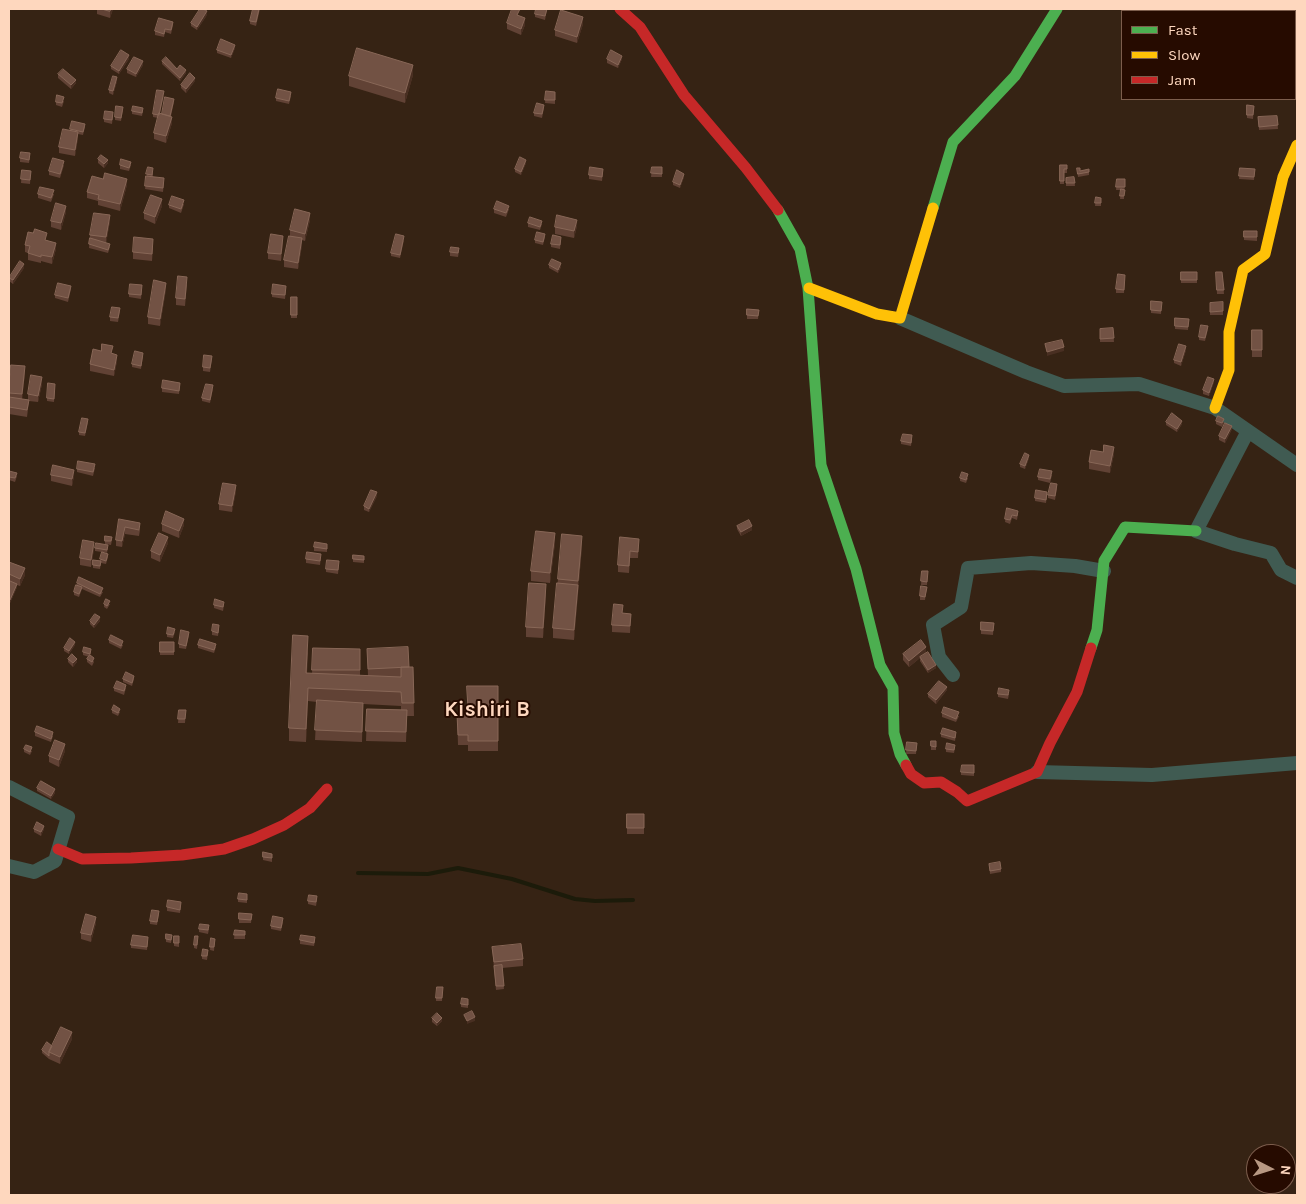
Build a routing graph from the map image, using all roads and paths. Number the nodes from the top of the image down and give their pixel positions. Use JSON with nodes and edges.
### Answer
{"nodes":[{"id":1,"x":620,"y":9,"type":"edge"},
{"id":2,"x":1057,"y":9,"type":"edge"},
{"id":3,"x":1297,"y":145,"type":"edge"},
{"id":4,"x":808,"y":288,"type":"junction"},
{"id":5,"x":900,"y":318,"type":"junction"},
{"id":6,"x":1214,"y":408,"type":"junction"},
{"id":7,"x":1248,"y":431,"type":"junction"},
{"id":8,"x":1297,"y":465,"type":"edge"},
{"id":9,"x":1196,"y":531,"type":"junction"},
{"id":10,"x":1104,"y":571,"type":"junction"},
{"id":11,"x":1297,"y":578,"type":"edge"},
{"id":12,"x":953,"y":675,"type":"dead end"},
{"id":13,"x":1297,"y":763,"type":"edge"},
{"id":14,"x":1037,"y":772,"type":"junction"},
{"id":15,"x":9,"y":787,"type":"edge"},
{"id":16,"x":327,"y":788,"type":"dead end"},
{"id":17,"x":58,"y":849,"type":"junction"},
{"id":18,"x":9,"y":866,"type":"edge"}],
"edges":[{"from":1,"to":4,"type":"street"},
{"from":2,"to":5,"type":"street"},
{"from":3,"to":6,"type":"street"},
{"from":4,"to":5,"type":"street"},
{"from":4,"to":14,"type":"street"},
{"from":5,"to":6,"type":"street"},
{"from":6,"to":7,"type":"street"},
{"from":7,"to":8,"type":"street"},
{"from":7,"to":9,"type":"street"},
{"from":9,"to":10,"type":"street"},
{"from":9,"to":11,"type":"street"},
{"from":10,"to":12,"type":"street"},
{"from":10,"to":14,"type":"street"},
{"from":13,"to":14,"type":"street"},
{"from":15,"to":17,"type":"street"},
{"from":16,"to":17,"type":"street"},
{"from":17,"to":18,"type":"street"}]}
